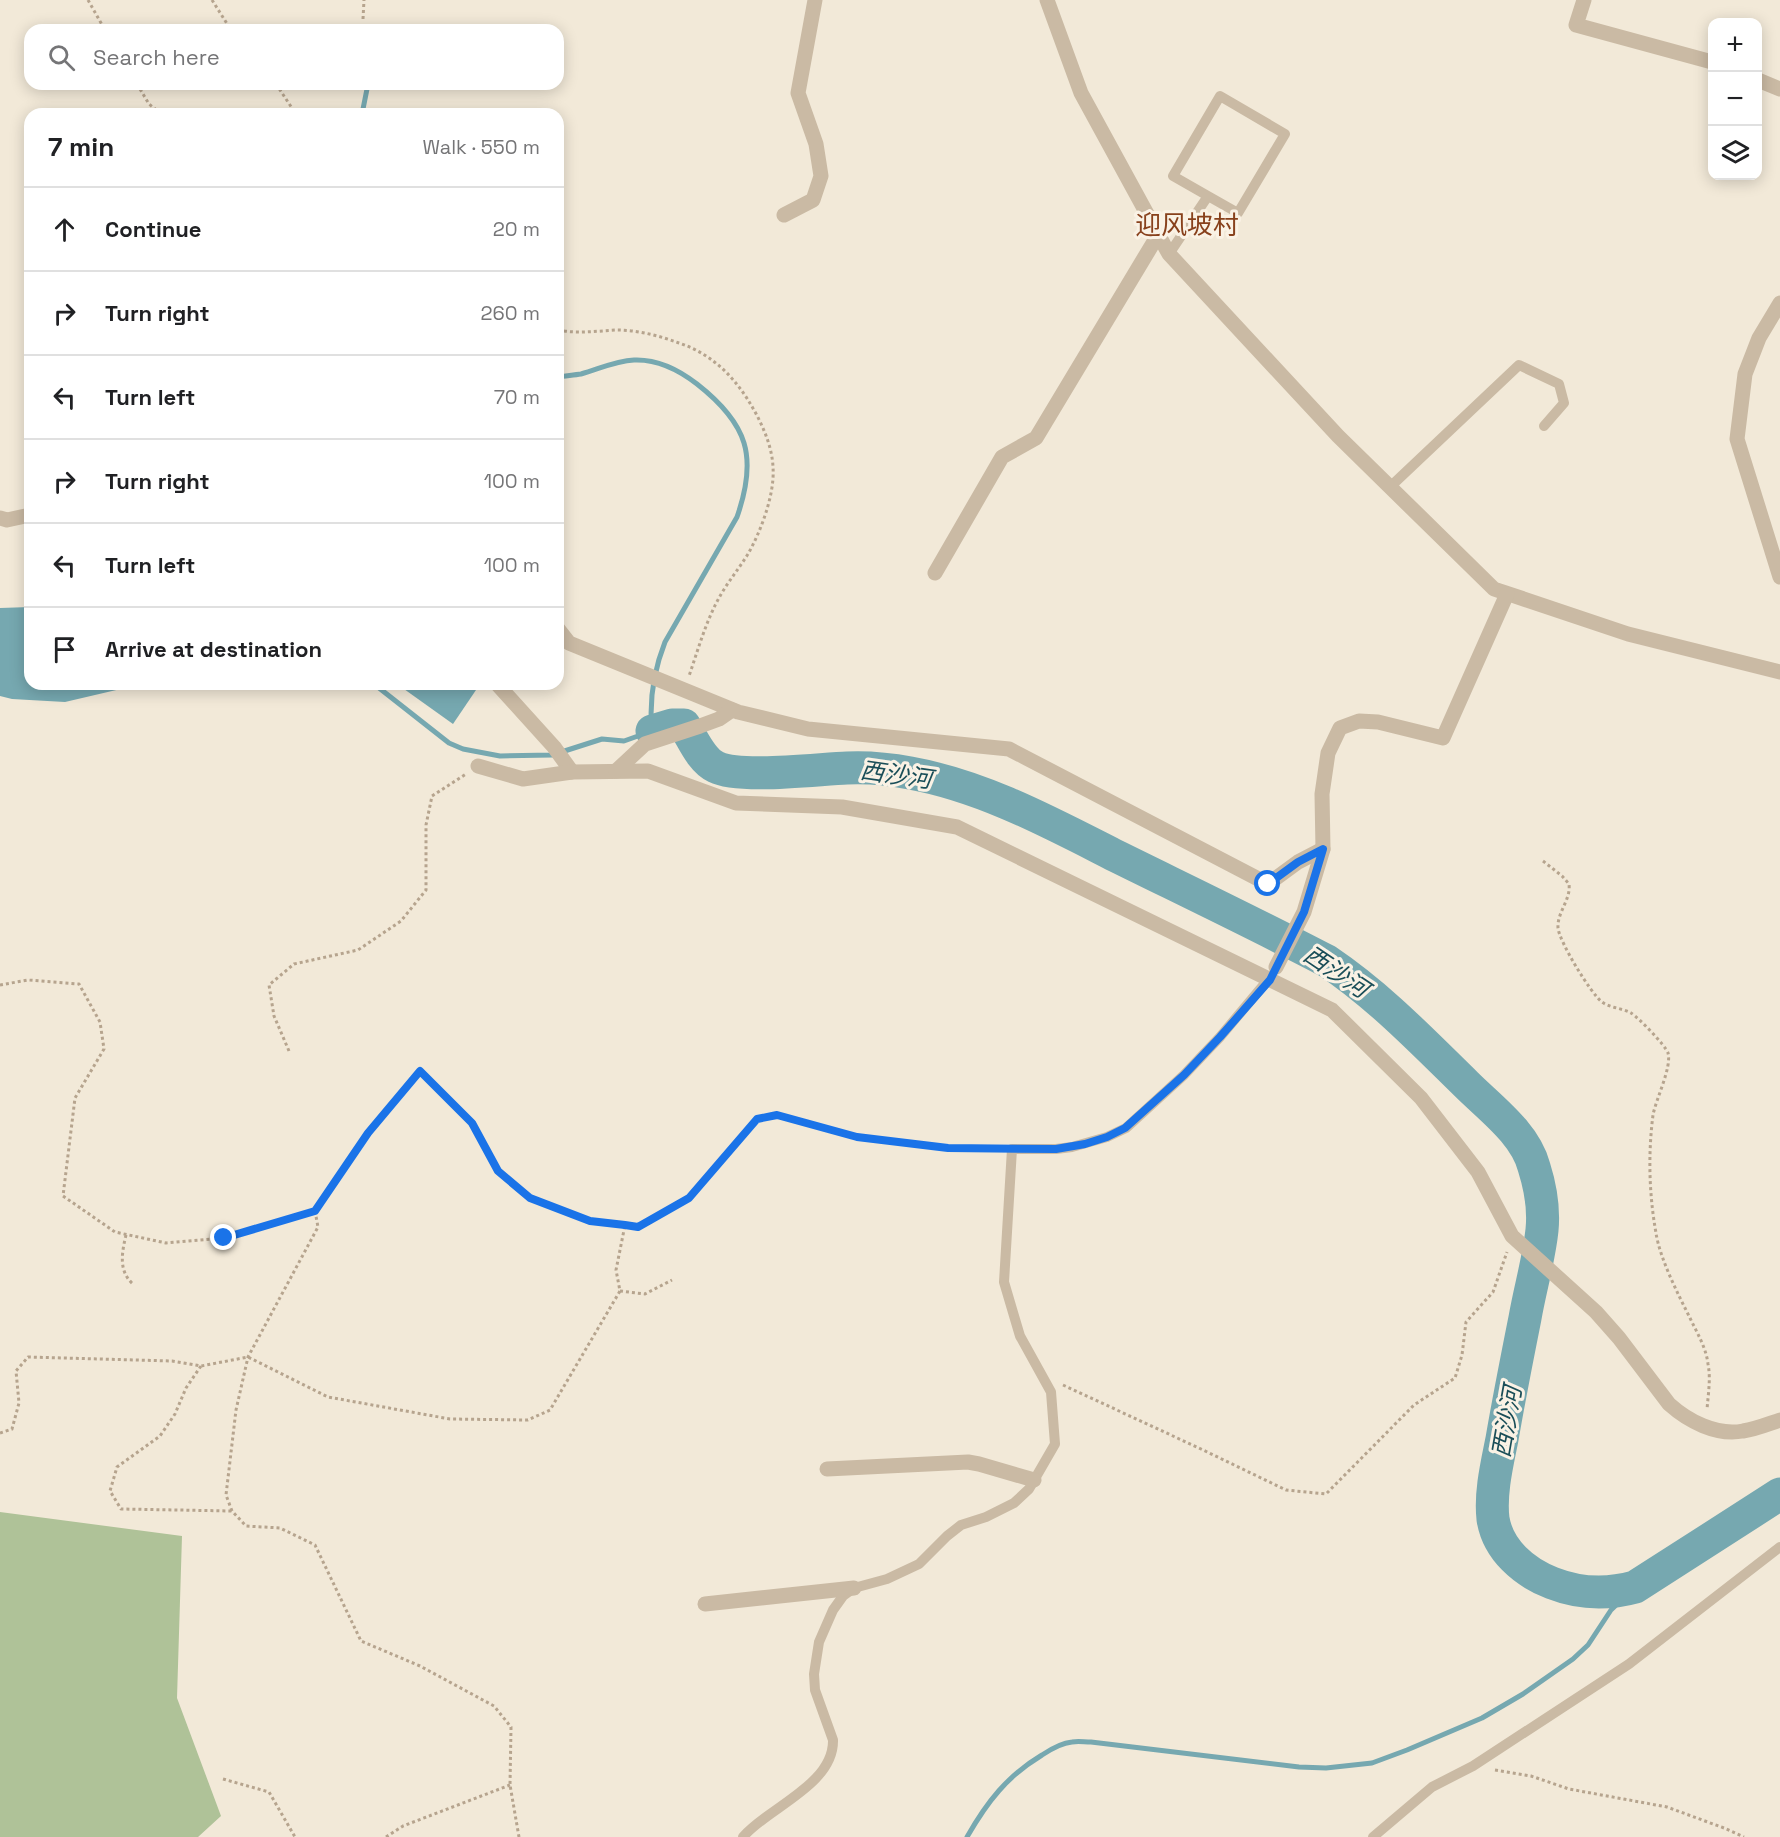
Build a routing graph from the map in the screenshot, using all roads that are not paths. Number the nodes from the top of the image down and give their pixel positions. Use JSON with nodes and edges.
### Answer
{"nodes":[{"id":1,"x":815,"y":0,"type":"edge"},
{"id":2,"x":1047,"y":0,"type":"edge"},
{"id":3,"x":1584,"y":0,"type":"edge"},
{"id":4,"x":1708,"y":61,"type":"edge"},
{"id":5,"x":1762,"y":82,"type":"edge"},
{"id":6,"x":1780,"y":89,"type":"edge"},
{"id":7,"x":1208,"y":196,"type":"junction"},
{"id":8,"x":784,"y":215,"type":"dead end"},
{"id":9,"x":1158,"y":235,"type":"junction"},
{"id":10,"x":1169,"y":254,"type":"junction"},
{"id":11,"x":1780,"y":303,"type":"edge"},
{"id":12,"x":1544,"y":426,"type":"dead end"},
{"id":13,"x":1390,"y":487,"type":"junction"},
{"id":14,"x":24,"y":516,"type":"edge"},
{"id":15,"x":0,"y":518,"type":"edge"},
{"id":16,"x":935,"y":573,"type":"dead end"},
{"id":17,"x":1780,"y":577,"type":"edge"},
{"id":18,"x":1507,"y":594,"type":"junction"},
{"id":19,"x":564,"y":637,"type":"edge"},
{"id":20,"x":1780,"y":672,"type":"edge"},
{"id":21,"x":502,"y":690,"type":"edge"},
{"id":22,"x":732,"y":710,"type":"junction"},
{"id":23,"x":478,"y":766,"type":"road end"},
{"id":24,"x":616,"y":771,"type":"junction"},
{"id":25,"x":572,"y":772,"type":"junction"},
{"id":26,"x":1323,"y":849,"type":"junction"},
{"id":27,"x":1273,"y":974,"type":"junction"},
{"id":28,"x":1780,"y":1420,"type":"edge"},
{"id":29,"x":827,"y":1469,"type":"dead end"},
{"id":30,"x":1034,"y":1480,"type":"junction"},
{"id":31,"x":1780,"y":1547,"type":"edge"},
{"id":32,"x":854,"y":1588,"type":"junction"},
{"id":33,"x":705,"y":1604,"type":"dead end"},
{"id":34,"x":743,"y":1837,"type":"edge"},
{"id":35,"x":1373,"y":1837,"type":"edge"}],
"edges":[{"from":1,"to":8,"type":"street"},
{"from":2,"to":9,"type":"street"},
{"from":3,"to":4,"type":"street"},
{"from":5,"to":6,"type":"street"},
{"from":7,"to":7,"type":"lane"},
{"from":7,"to":10,"type":"lane"},
{"from":9,"to":10,"type":"street"},
{"from":9,"to":16,"type":"street"},
{"from":10,"to":13,"type":"street"},
{"from":11,"to":17,"type":"street"},
{"from":12,"to":13,"type":"lane"},
{"from":13,"to":18,"type":"street"},
{"from":14,"to":15,"type":"street"},
{"from":18,"to":20,"type":"street"},
{"from":18,"to":26,"type":"street"},
{"from":19,"to":22,"type":"street"},
{"from":21,"to":25,"type":"street"},
{"from":22,"to":24,"type":"street"},
{"from":22,"to":26,"type":"street"},
{"from":23,"to":25,"type":"street"},
{"from":24,"to":25,"type":"street"},
{"from":24,"to":27,"type":"street"},
{"from":26,"to":27,"type":"street"},
{"from":27,"to":28,"type":"street"},
{"from":27,"to":30,"type":"lane"},
{"from":29,"to":30,"type":"street"},
{"from":30,"to":32,"type":"lane"},
{"from":31,"to":35,"type":"lane"},
{"from":32,"to":33,"type":"street"},
{"from":32,"to":34,"type":"lane"}]}
